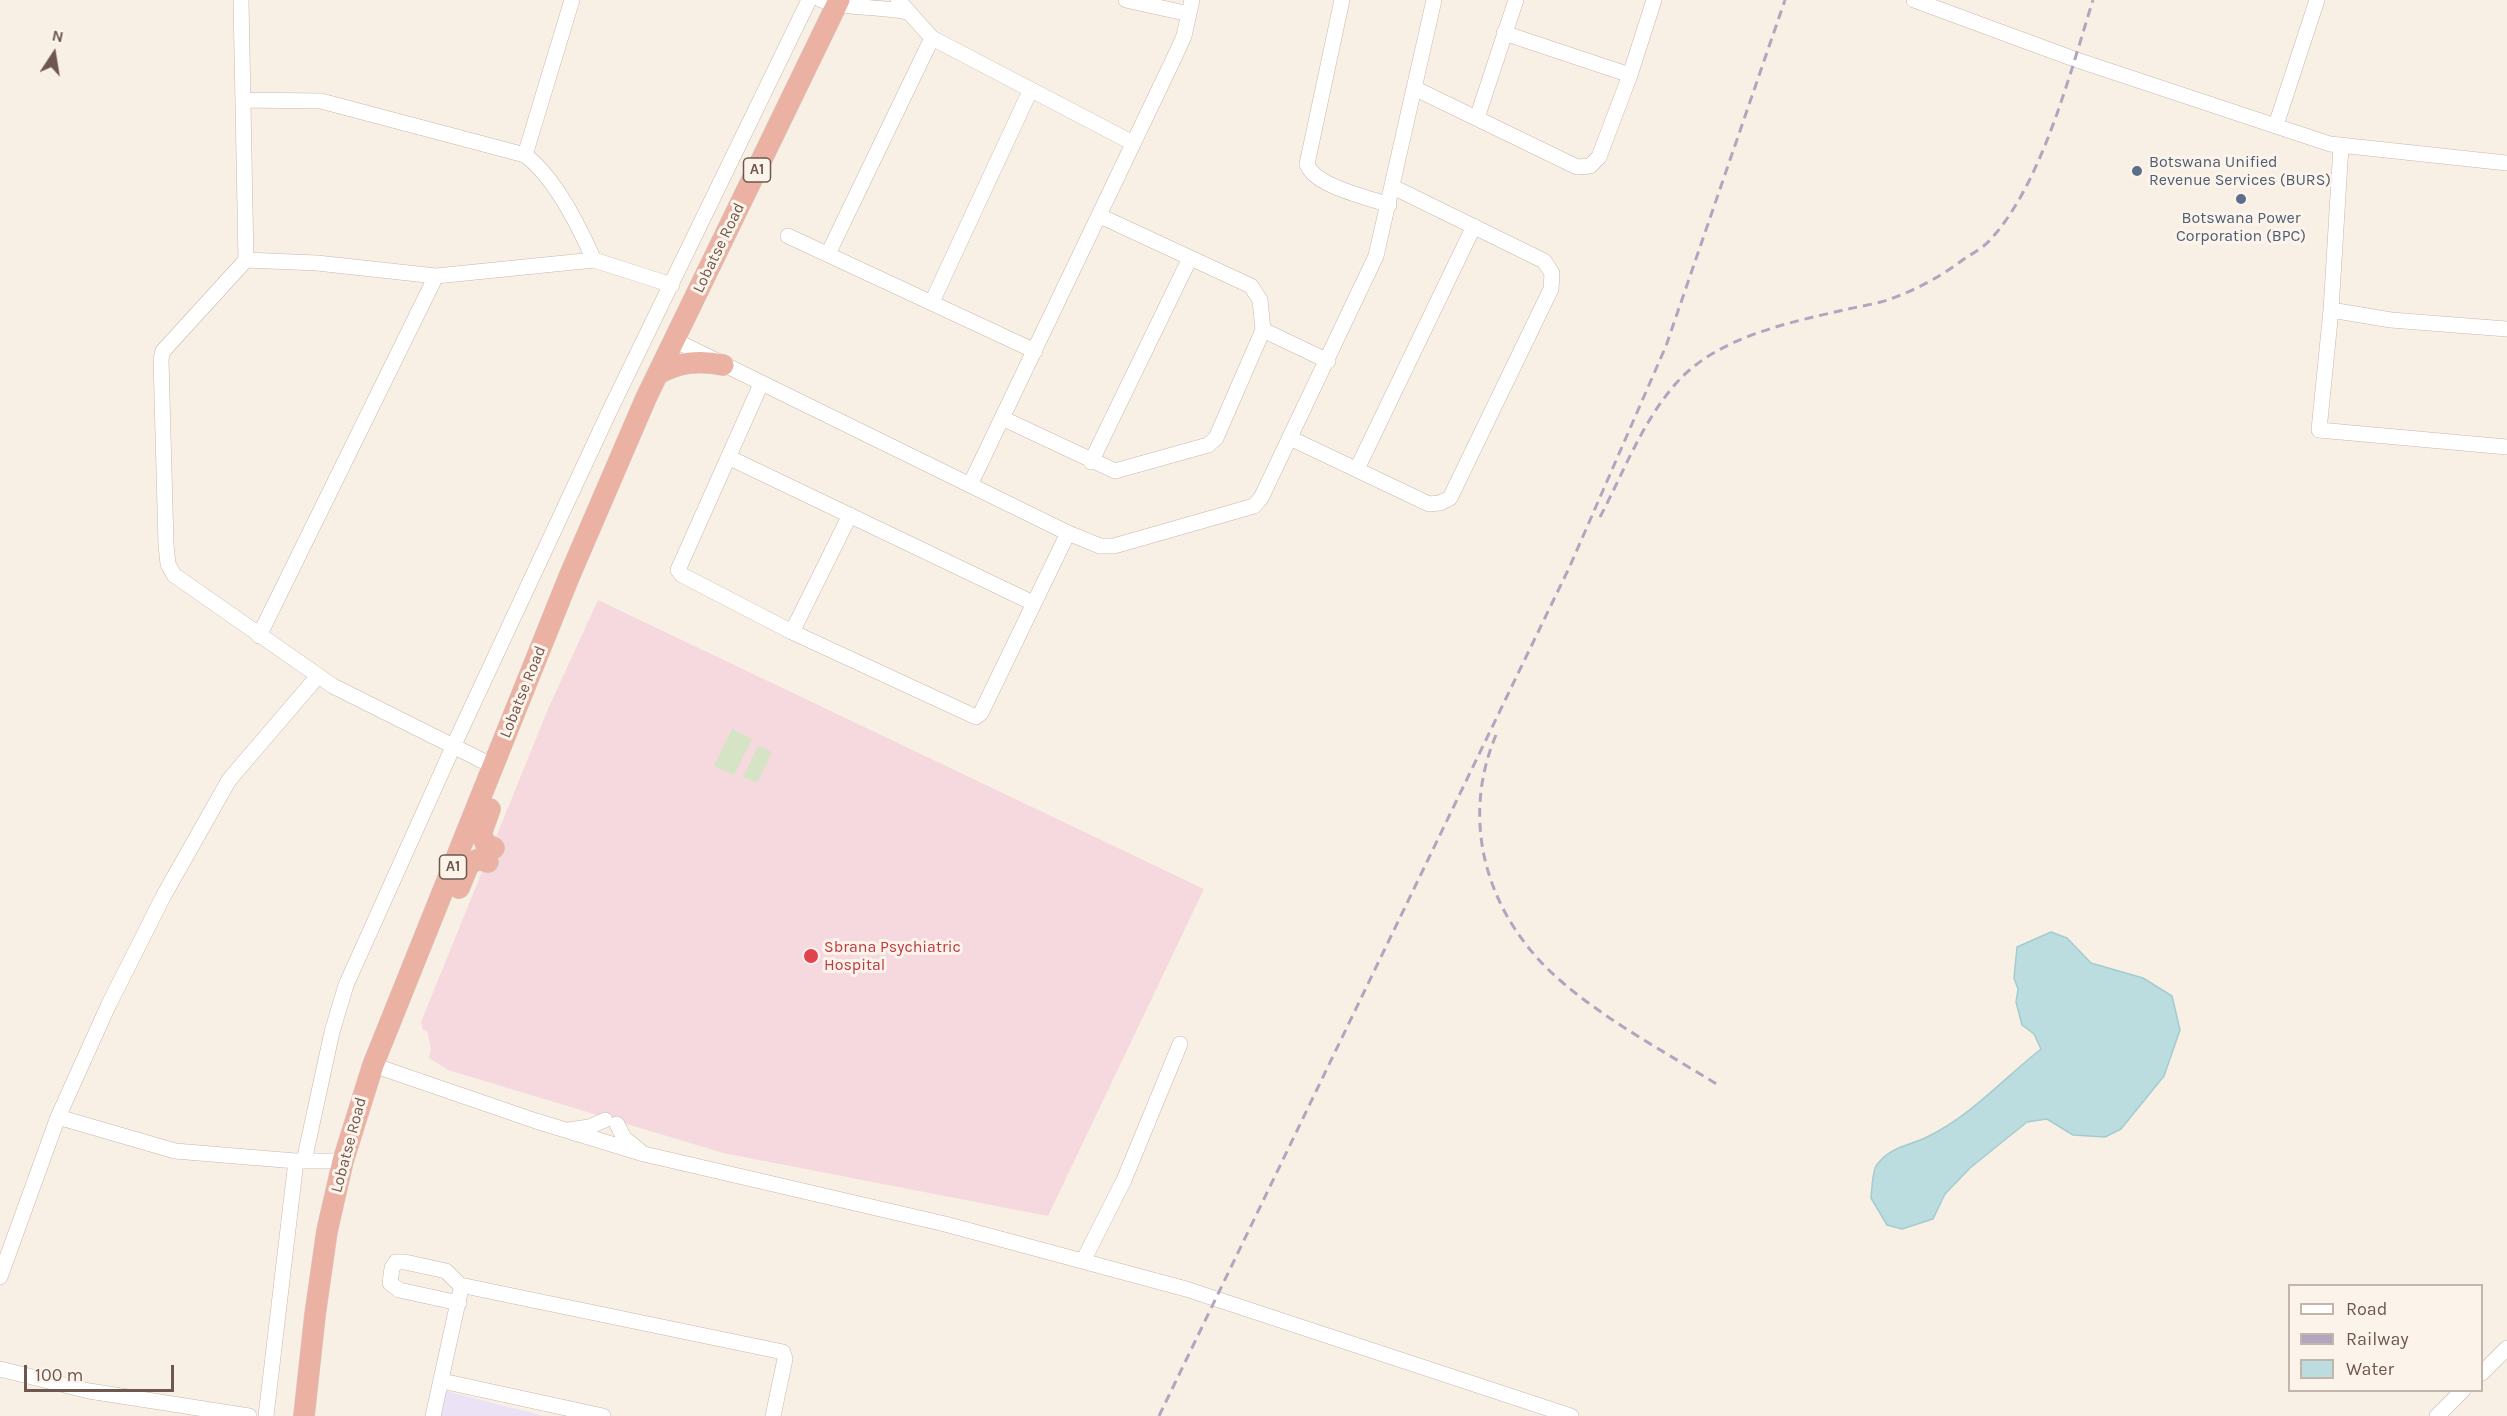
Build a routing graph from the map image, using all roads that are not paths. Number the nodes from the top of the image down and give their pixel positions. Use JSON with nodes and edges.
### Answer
{"nodes":[{"id":1,"x":241,"y":0,"type":"edge"},
{"id":2,"x":572,"y":0,"type":"edge"},
{"id":3,"x":809,"y":0,"type":"edge"},
{"id":4,"x":1125,"y":0,"type":"edge"},
{"id":5,"x":1342,"y":0,"type":"edge"},
{"id":6,"x":1434,"y":0,"type":"edge"},
{"id":7,"x":1516,"y":0,"type":"edge"},
{"id":8,"x":1654,"y":0,"type":"edge"},
{"id":9,"x":1914,"y":0,"type":"edge"},
{"id":10,"x":2317,"y":0,"type":"edge"},
{"id":11,"x":832,"y":2,"type":"edge"},
{"id":12,"x":902,"y":6,"type":"edge"},
{"id":13,"x":1190,"y":7,"type":"edge"},
{"id":14,"x":1504,"y":33,"type":"junction"},
{"id":15,"x":932,"y":38,"type":"junction"},
{"id":16,"x":1630,"y":75,"type":"junction"},
{"id":17,"x":1414,"y":88,"type":"junction"},
{"id":18,"x":1030,"y":91,"type":"junction"},
{"id":19,"x":243,"y":100,"type":"junction"},
{"id":20,"x":1477,"y":118,"type":"junction"},
{"id":21,"x":2276,"y":125,"type":"junction"},
{"id":22,"x":1133,"y":143,"type":"junction"},
{"id":23,"x":2342,"y":146,"type":"junction"},
{"id":24,"x":525,"y":155,"type":"junction"},
{"id":25,"x":2507,"y":163,"type":"edge"},
{"id":26,"x":1393,"y":188,"type":"junction"},
{"id":27,"x":1389,"y":205,"type":"junction"},
{"id":28,"x":1100,"y":216,"type":"junction"},
{"id":29,"x":1474,"y":226,"type":"junction"},
{"id":30,"x":788,"y":236,"type":"dead end"},
{"id":31,"x":828,"y":254,"type":"junction"},
{"id":32,"x":1190,"y":258,"type":"junction"},
{"id":33,"x":246,"y":260,"type":"junction"},
{"id":34,"x":594,"y":260,"type":"junction"},
{"id":35,"x":436,"y":276,"type":"junction"},
{"id":36,"x":672,"y":285,"type":"junction"},
{"id":37,"x":932,"y":302,"type":"junction"},
{"id":38,"x":2331,"y":310,"type":"junction"},
{"id":39,"x":2507,"y":329,"type":"edge"},
{"id":40,"x":1263,"y":330,"type":"junction"},
{"id":41,"x":675,"y":340,"type":"junction"},
{"id":42,"x":1035,"y":351,"type":"junction"},
{"id":43,"x":1328,"y":361,"type":"junction"},
{"id":44,"x":723,"y":365,"type":"junction"},
{"id":45,"x":658,"y":374,"type":"junction"},
{"id":46,"x":761,"y":384,"type":"junction"},
{"id":47,"x":1004,"y":419,"type":"junction"},
{"id":48,"x":1290,"y":438,"type":"junction"},
{"id":49,"x":2507,"y":447,"type":"edge"},
{"id":50,"x":730,"y":458,"type":"junction"},
{"id":51,"x":1091,"y":462,"type":"junction"},
{"id":52,"x":1357,"y":469,"type":"junction"},
{"id":53,"x":970,"y":485,"type":"junction"},
{"id":54,"x":850,"y":515,"type":"junction"},
{"id":55,"x":1068,"y":533,"type":"junction"},
{"id":56,"x":1033,"y":603,"type":"junction"},
{"id":57,"x":792,"y":632,"type":"junction"},
{"id":58,"x":259,"y":636,"type":"junction"},
{"id":59,"x":318,"y":676,"type":"junction"},
{"id":60,"x":529,"y":676,"type":"junction"},
{"id":61,"x":453,"y":747,"type":"junction"},
{"id":62,"x":493,"y":766,"type":"junction"},
{"id":63,"x":395,"y":1011,"type":"junction"},
{"id":64,"x":1180,"y":1044,"type":"dead end"},
{"id":65,"x":373,"y":1065,"type":"junction"},
{"id":66,"x":58,"y":1117,"type":"junction"},
{"id":67,"x":563,"y":1130,"type":"junction"},
{"id":68,"x":644,"y":1154,"type":"junction"},
{"id":69,"x":300,"y":1161,"type":"junction"},
{"id":70,"x":343,"y":1161,"type":"junction"},
{"id":71,"x":1083,"y":1261,"type":"junction"},
{"id":72,"x":0,"y":1277,"type":"edge"},
{"id":73,"x":460,"y":1285,"type":"junction"},
{"id":74,"x":459,"y":1303,"type":"junction"},
{"id":75,"x":2507,"y":1348,"type":"edge"},
{"id":76,"x":0,"y":1369,"type":"edge"},
{"id":77,"x":2483,"y":1371,"type":"edge"},
{"id":78,"x":442,"y":1381,"type":"junction"},
{"id":79,"x":2461,"y":1392,"type":"edge"},
{"id":80,"x":181,"y":1411,"type":"edge"},
{"id":81,"x":249,"y":1416,"type":"edge"},
{"id":82,"x":266,"y":1416,"type":"edge"},
{"id":83,"x":304,"y":1416,"type":"edge"},
{"id":84,"x":433,"y":1416,"type":"edge"},
{"id":85,"x":603,"y":1416,"type":"edge"},
{"id":86,"x":773,"y":1416,"type":"edge"},
{"id":87,"x":1571,"y":1416,"type":"edge"},
{"id":88,"x":2437,"y":1416,"type":"edge"}],
"edges":[{"from":1,"to":19,"type":"street"},
{"from":2,"to":24,"type":"street"},
{"from":3,"to":36,"type":"street"},
{"from":4,"to":13,"type":"street"},
{"from":5,"to":27,"type":"street"},
{"from":6,"to":17,"type":"street"},
{"from":7,"to":14,"type":"street"},
{"from":8,"to":16,"type":"street"},
{"from":9,"to":21,"type":"street"},
{"from":10,"to":21,"type":"street"},
{"from":11,"to":12,"type":"street"},
{"from":11,"to":41,"type":"highway","name":"Lobatse Road","number":"A1"},
{"from":12,"to":15,"type":"street"},
{"from":13,"to":22,"type":"street"},
{"from":14,"to":16,"type":"street"},
{"from":14,"to":20,"type":"street"},
{"from":15,"to":18,"type":"street"},
{"from":15,"to":31,"type":"street"},
{"from":16,"to":20,"type":"street"},
{"from":17,"to":20,"type":"street"},
{"from":17,"to":26,"type":"street"},
{"from":18,"to":22,"type":"street"},
{"from":18,"to":37,"type":"street"},
{"from":19,"to":24,"type":"street"},
{"from":19,"to":33,"type":"street"},
{"from":21,"to":23,"type":"street"},
{"from":22,"to":28,"type":"street"},
{"from":23,"to":25,"type":"street"},
{"from":23,"to":38,"type":"street"},
{"from":24,"to":34,"type":"street"},
{"from":26,"to":27,"type":"street"},
{"from":26,"to":29,"type":"street"},
{"from":27,"to":43,"type":"street"},
{"from":28,"to":32,"type":"street"},
{"from":28,"to":42,"type":"street"},
{"from":29,"to":52,"type":"street"},
{"from":29,"to":52,"type":"street"},
{"from":30,"to":31,"type":"street"},
{"from":31,"to":37,"type":"street"},
{"from":32,"to":40,"type":"street"},
{"from":32,"to":51,"type":"street"},
{"from":33,"to":35,"type":"street"},
{"from":33,"to":58,"type":"street"},
{"from":34,"to":35,"type":"street"},
{"from":34,"to":36,"type":"street"},
{"from":35,"to":58,"type":"street"},
{"from":36,"to":61,"type":"street"},
{"from":37,"to":42,"type":"street"},
{"from":38,"to":39,"type":"street"},
{"from":38,"to":49,"type":"street"},
{"from":40,"to":43,"type":"street"},
{"from":40,"to":51,"type":"street"},
{"from":41,"to":44,"type":"street"},
{"from":41,"to":45,"type":"highway","name":"Lobatse Road","number":"A1"},
{"from":42,"to":47,"type":"street"},
{"from":43,"to":48,"type":"street"},
{"from":44,"to":45,"type":"highway"},
{"from":44,"to":46,"type":"street"},
{"from":45,"to":60,"type":"highway","name":"Lobatse Road","number":"A1"},
{"from":46,"to":50,"type":"street"},
{"from":46,"to":53,"type":"street"},
{"from":47,"to":51,"type":"street"},
{"from":47,"to":53,"type":"street"},
{"from":48,"to":52,"type":"street"},
{"from":48,"to":55,"type":"street"},
{"from":50,"to":54,"type":"street"},
{"from":50,"to":57,"type":"street"},
{"from":53,"to":55,"type":"street"},
{"from":54,"to":56,"type":"street"},
{"from":54,"to":57,"type":"street"},
{"from":55,"to":56,"type":"street"},
{"from":56,"to":57,"type":"street"},
{"from":58,"to":59,"type":"street"},
{"from":59,"to":61,"type":"street"},
{"from":59,"to":66,"type":"street"},
{"from":60,"to":62,"type":"highway","name":"Lobatse Road","number":"A1"},
{"from":60,"to":63,"type":"highway"},
{"from":61,"to":62,"type":"street"},
{"from":61,"to":69,"type":"street"},
{"from":62,"to":63,"type":"highway","name":"Lobatse Road","number":"A1"},
{"from":63,"to":65,"type":"highway","name":"Lobatse Road","number":"A1"},
{"from":64,"to":71,"type":"street"},
{"from":65,"to":67,"type":"street"},
{"from":65,"to":70,"type":"highway","name":"Lobatse Road","number":"A1"},
{"from":66,"to":69,"type":"street"},
{"from":66,"to":72,"type":"street"},
{"from":67,"to":68,"type":"street"},
{"from":67,"to":68,"type":"street"},
{"from":68,"to":71,"type":"street"},
{"from":69,"to":70,"type":"street"},
{"from":69,"to":82,"type":"street"},
{"from":70,"to":83,"type":"highway","name":"Lobatse Road","number":"A1"},
{"from":71,"to":87,"type":"street"},
{"from":73,"to":74,"type":"street"},
{"from":73,"to":74,"type":"street"},
{"from":73,"to":86,"type":"street"},
{"from":74,"to":78,"type":"street"},
{"from":75,"to":77,"type":"street"},
{"from":76,"to":80,"type":"street"},
{"from":78,"to":84,"type":"street"},
{"from":78,"to":85,"type":"street"},
{"from":79,"to":88,"type":"street"},
{"from":80,"to":81,"type":"street"}]}
